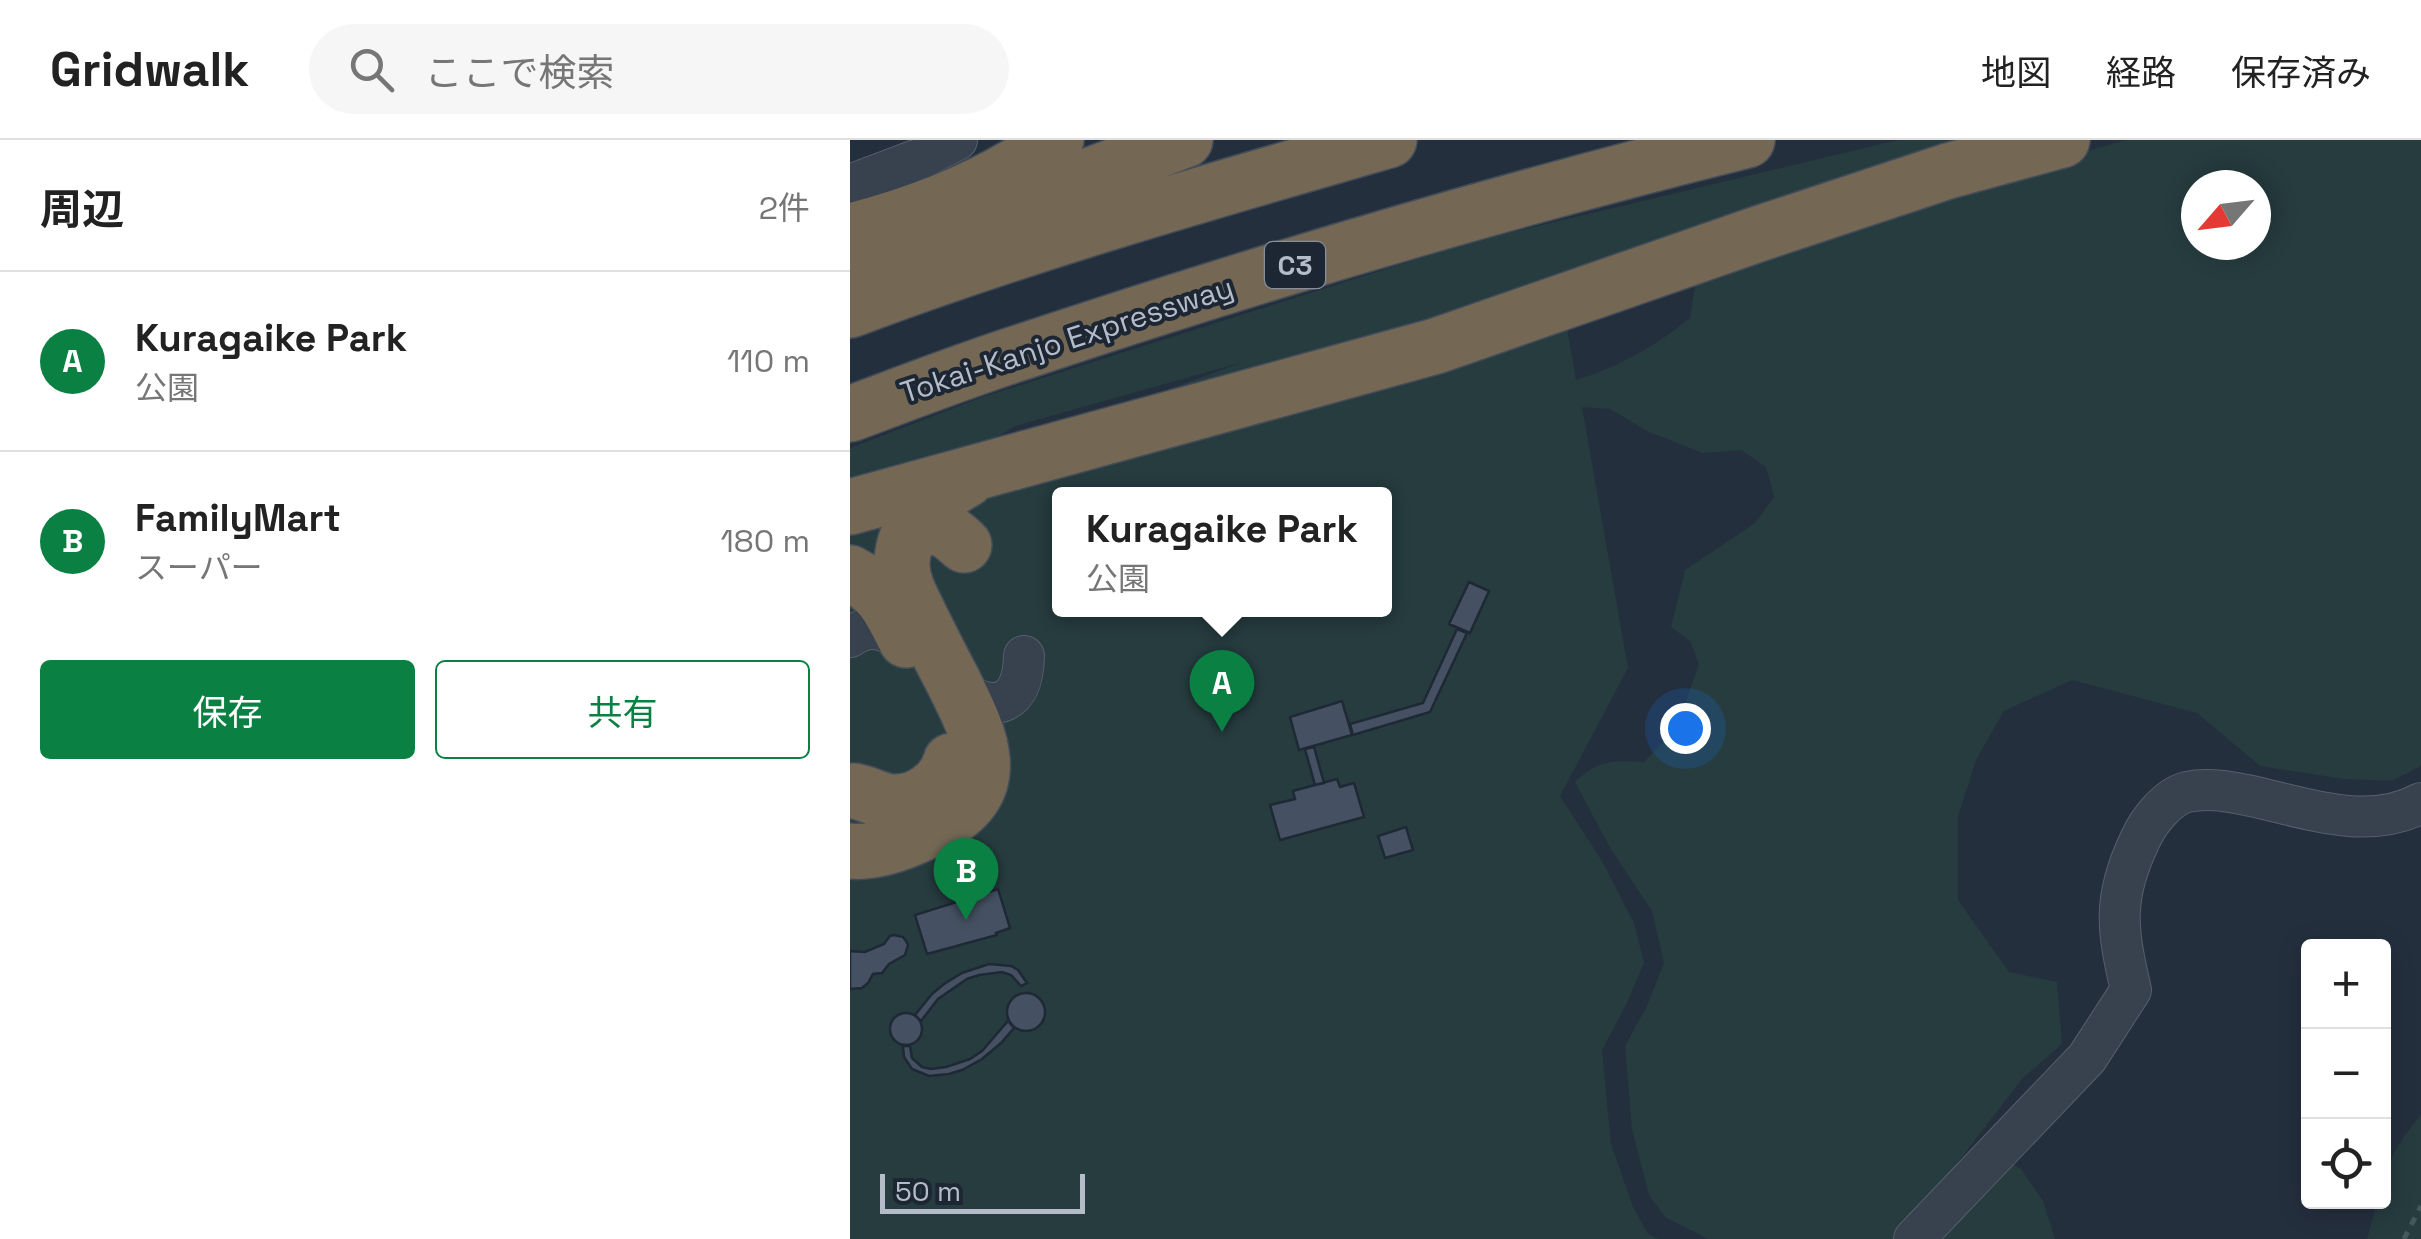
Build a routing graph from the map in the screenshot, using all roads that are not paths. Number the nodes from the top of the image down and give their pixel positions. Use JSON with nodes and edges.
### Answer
{"nodes":[{"id":1,"x":957,"y":140,"type":"edge"},
{"id":2,"x":1014,"y":140,"type":"edge"},
{"id":3,"x":1056,"y":140,"type":"edge"},
{"id":4,"x":1185,"y":140,"type":"edge"},
{"id":5,"x":1389,"y":140,"type":"edge"},
{"id":6,"x":1747,"y":140,"type":"edge"},
{"id":7,"x":2062,"y":140,"type":"edge"},
{"id":8,"x":850,"y":185,"type":"edge"},
{"id":9,"x":850,"y":205,"type":"edge"},
{"id":10,"x":850,"y":231,"type":"edge"},
{"id":11,"x":850,"y":276,"type":"edge"},
{"id":12,"x":850,"y":310,"type":"edge"},
{"id":13,"x":850,"y":414,"type":"edge"},
{"id":14,"x":987,"y":470,"type":"junction"},
{"id":15,"x":850,"y":507,"type":"edge"},
{"id":16,"x":906,"y":543,"type":"junction"},
{"id":17,"x":964,"y":544,"type":"dead end"},
{"id":18,"x":850,"y":573,"type":"edge"},
{"id":19,"x":850,"y":636,"type":"edge"},
{"id":20,"x":908,"y":645,"type":"junction"},
{"id":21,"x":1024,"y":656,"type":"dead end"},
{"id":22,"x":956,"y":688,"type":"junction"},
{"id":23,"x":852,"y":786,"type":"edge"},
{"id":24,"x":2421,"y":802,"type":"edge"},
{"id":25,"x":850,"y":849,"type":"edge"},
{"id":26,"x":1914,"y":1239,"type":"edge"}],
"edges":[{"from":1,"to":8,"type":"street"},
{"from":2,"to":9,"type":"highway"},
{"from":3,"to":10,"type":"highway"},
{"from":4,"to":11,"type":"highway"},
{"from":5,"to":12,"type":"highway"},
{"from":6,"to":13,"type":"highway","name":"Tokai-Kanjo Expressway","number":"C3"},
{"from":7,"to":14,"type":"highway"},
{"from":14,"to":15,"type":"highway"},
{"from":14,"to":16,"type":"highway"},
{"from":16,"to":17,"type":"highway"},
{"from":16,"to":22,"type":"highway"},
{"from":18,"to":20,"type":"highway"},
{"from":19,"to":20,"type":"street"},
{"from":20,"to":23,"type":"highway"},
{"from":21,"to":22,"type":"street"},
{"from":22,"to":25,"type":"highway"},
{"from":23,"to":25,"type":"street"},
{"from":24,"to":26,"type":"street"}]}
